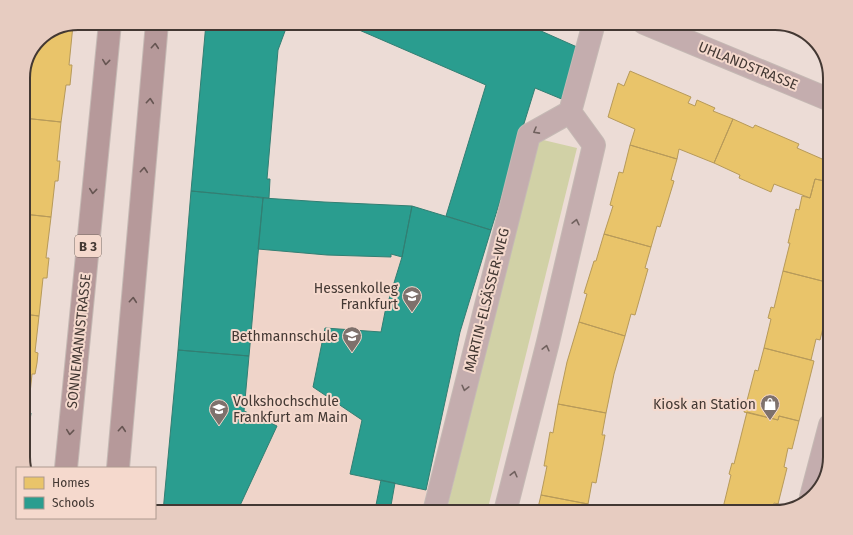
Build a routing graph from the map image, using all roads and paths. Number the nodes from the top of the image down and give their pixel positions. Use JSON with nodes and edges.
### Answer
{"nodes":[{"id":1,"x":109,"y":30,"type":"edge"},
{"id":2,"x":156,"y":30,"type":"edge"},
{"id":3,"x":592,"y":30,"type":"edge"},
{"id":4,"x":661,"y":30,"type":"edge"},
{"id":5,"x":823,"y":97,"type":"edge"},
{"id":6,"x":570,"y":112,"type":"junction"},
{"id":7,"x":823,"y":452,"type":"edge"},
{"id":8,"x":66,"y":467,"type":"edge"},
{"id":9,"x":118,"y":467,"type":"edge"},
{"id":10,"x":814,"y":484,"type":"edge"},
{"id":11,"x":436,"y":505,"type":"edge"},
{"id":12,"x":507,"y":505,"type":"edge"}],
"edges":[{"from":1,"to":8,"type":"main road","name":"SONNEMANNSTRASSE","number":"B 3","one_way":true},
{"from":9,"to":2,"type":"main road","one_way":true},
{"from":3,"to":6,"type":"street"},
{"from":4,"to":5,"type":"street","name":"UHLANDSTRASSE"},
{"from":6,"to":11,"type":"street","name":"MARTIN-ELSÄSSER-WEG","one_way":true},
{"from":12,"to":6,"type":"street","one_way":true},
{"from":7,"to":10,"type":"street"}]}
